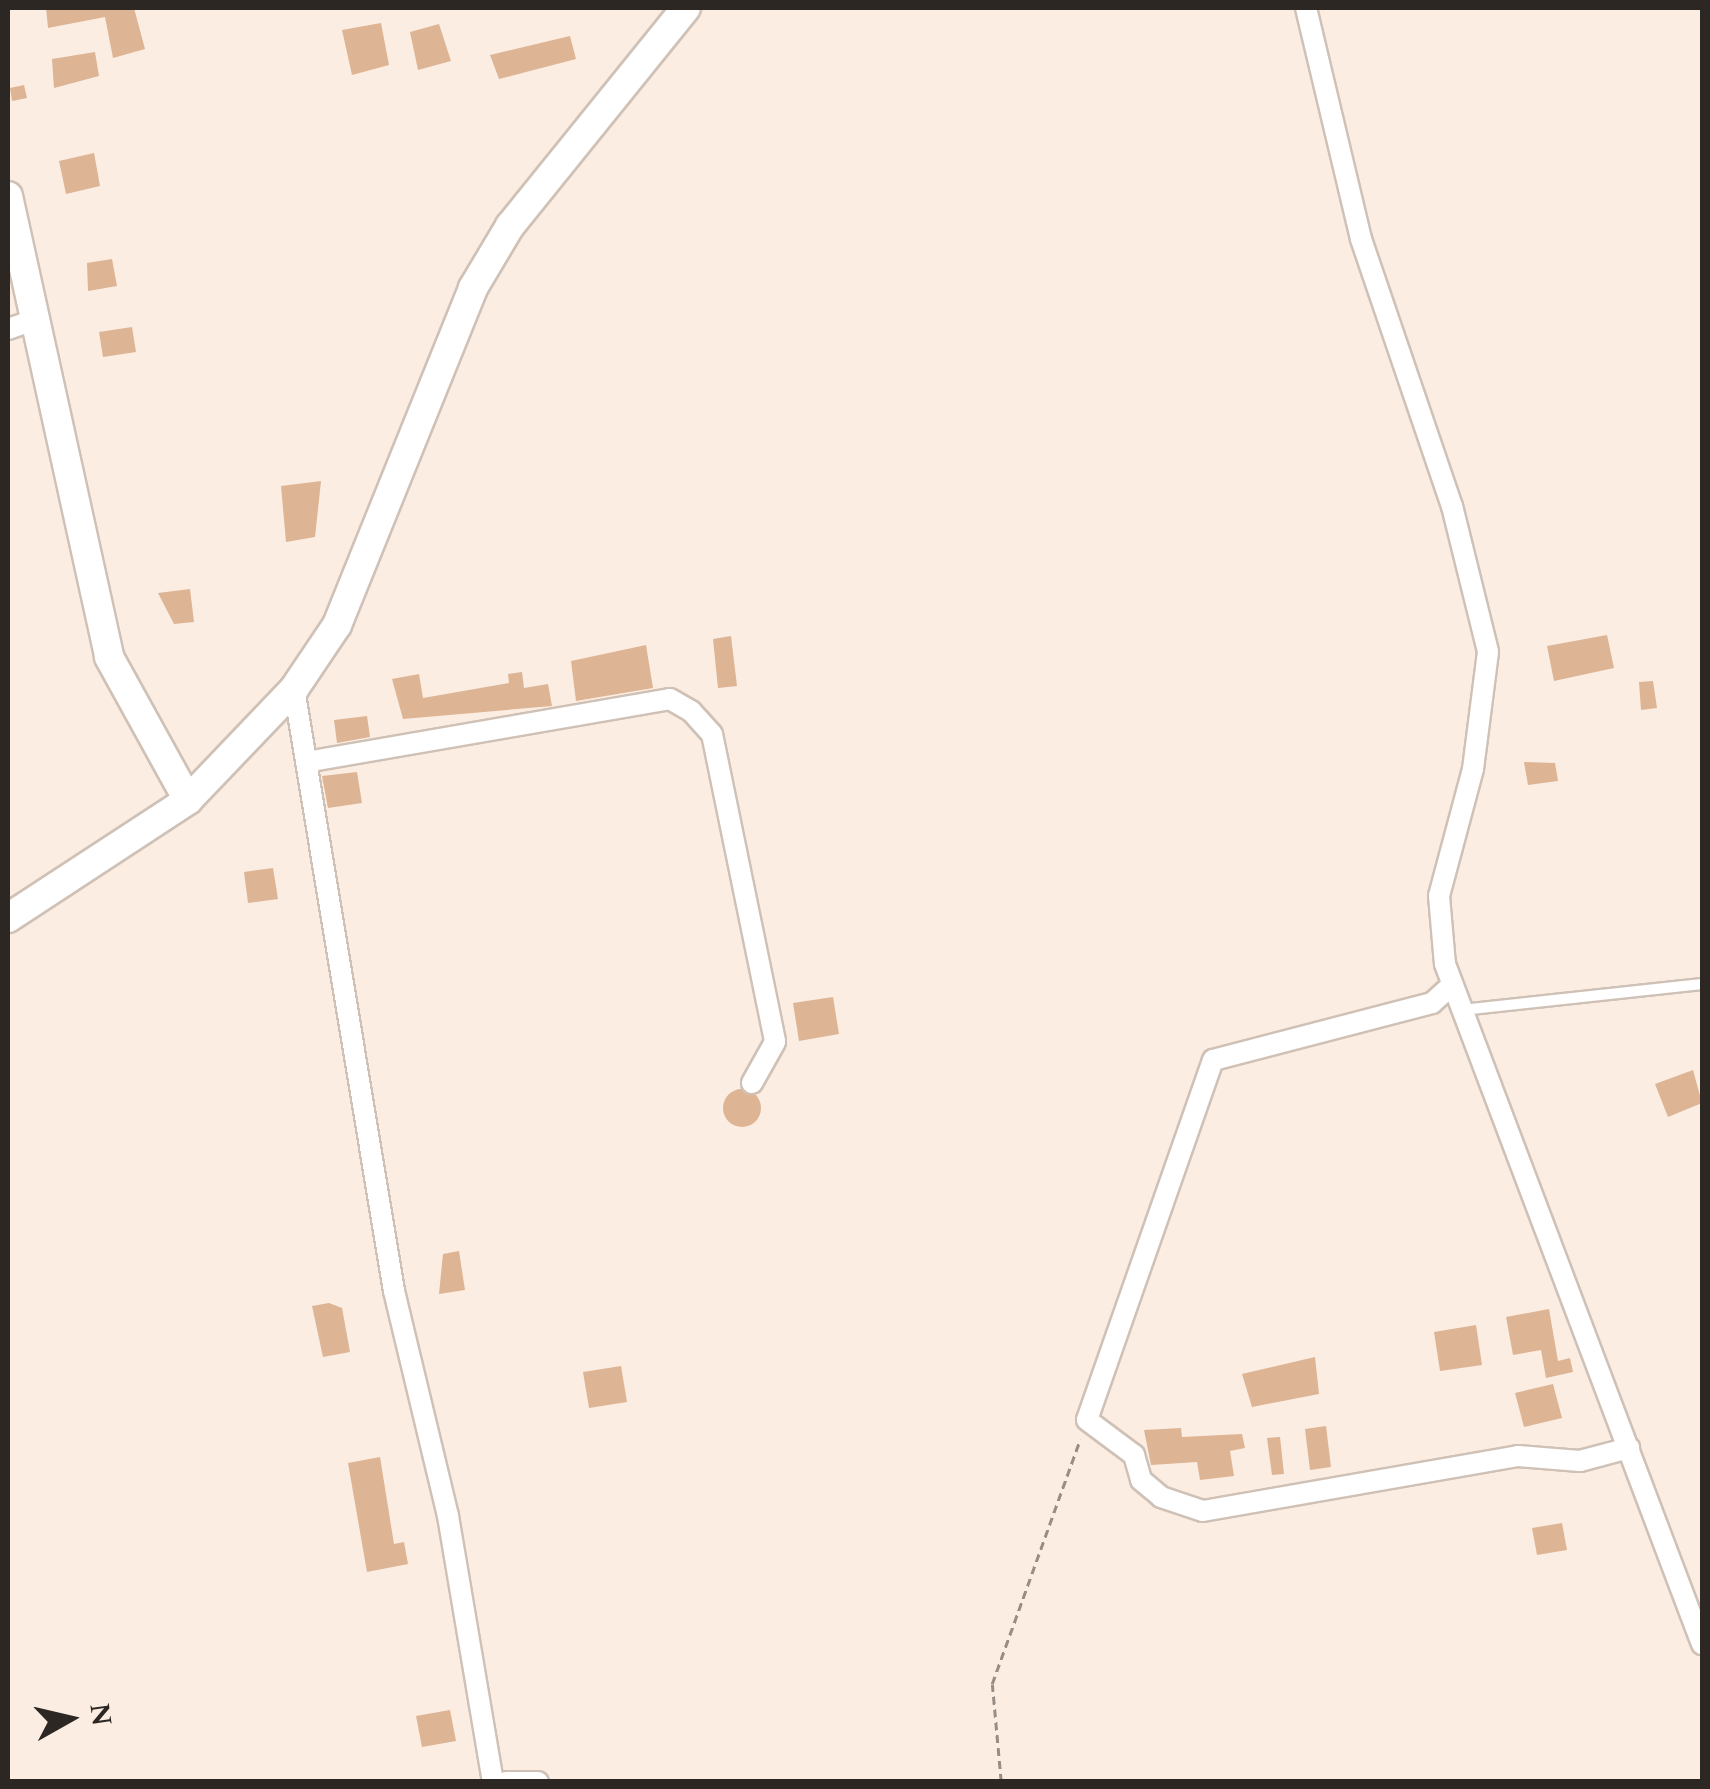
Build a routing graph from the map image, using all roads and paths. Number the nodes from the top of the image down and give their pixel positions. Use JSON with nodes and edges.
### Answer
{"nodes":[{"id":1,"x":686,"y":8,"type":"edge"},
{"id":2,"x":1306,"y":8,"type":"edge"},
{"id":3,"x":8,"y":196,"type":"edge"},
{"id":4,"x":21,"y":325,"type":"edge"},
{"id":5,"x":294,"y":689,"type":"junction"},
{"id":6,"x":306,"y":762,"type":"junction"},
{"id":7,"x":188,"y":800,"type":"junction"},
{"id":8,"x":8,"y":918,"type":"edge"},
{"id":9,"x":1702,"y":984,"type":"edge"},
{"id":10,"x":1452,"y":985,"type":"junction"},
{"id":11,"x":1461,"y":1010,"type":"junction"},
{"id":12,"x":752,"y":1083,"type":"dead end"},
{"id":13,"x":1087,"y":1420,"type":"junction"},
{"id":14,"x":1630,"y":1448,"type":"junction"},
{"id":15,"x":1702,"y":1644,"type":"edge"},
{"id":16,"x":493,"y":1782,"type":"edge"},
{"id":17,"x":506,"y":1782,"type":"edge"},
{"id":18,"x":538,"y":1782,"type":"edge"},
{"id":19,"x":1000,"y":1782,"type":"edge"}],
"edges":[{"from":1,"to":5,"type":"street"},
{"from":2,"to":10,"type":"street"},
{"from":3,"to":4,"type":"street"},
{"from":4,"to":7,"type":"street"},
{"from":5,"to":6,"type":"street"},
{"from":5,"to":7,"type":"street"},
{"from":6,"to":12,"type":"street"},
{"from":6,"to":16,"type":"street"},
{"from":7,"to":8,"type":"street"},
{"from":9,"to":11,"type":"lane"},
{"from":10,"to":11,"type":"street"},
{"from":10,"to":13,"type":"street"},
{"from":11,"to":14,"type":"street"},
{"from":13,"to":14,"type":"street"},
{"from":13,"to":19,"type":"path"},
{"from":14,"to":15,"type":"street"},
{"from":17,"to":18,"type":"street"}]}
